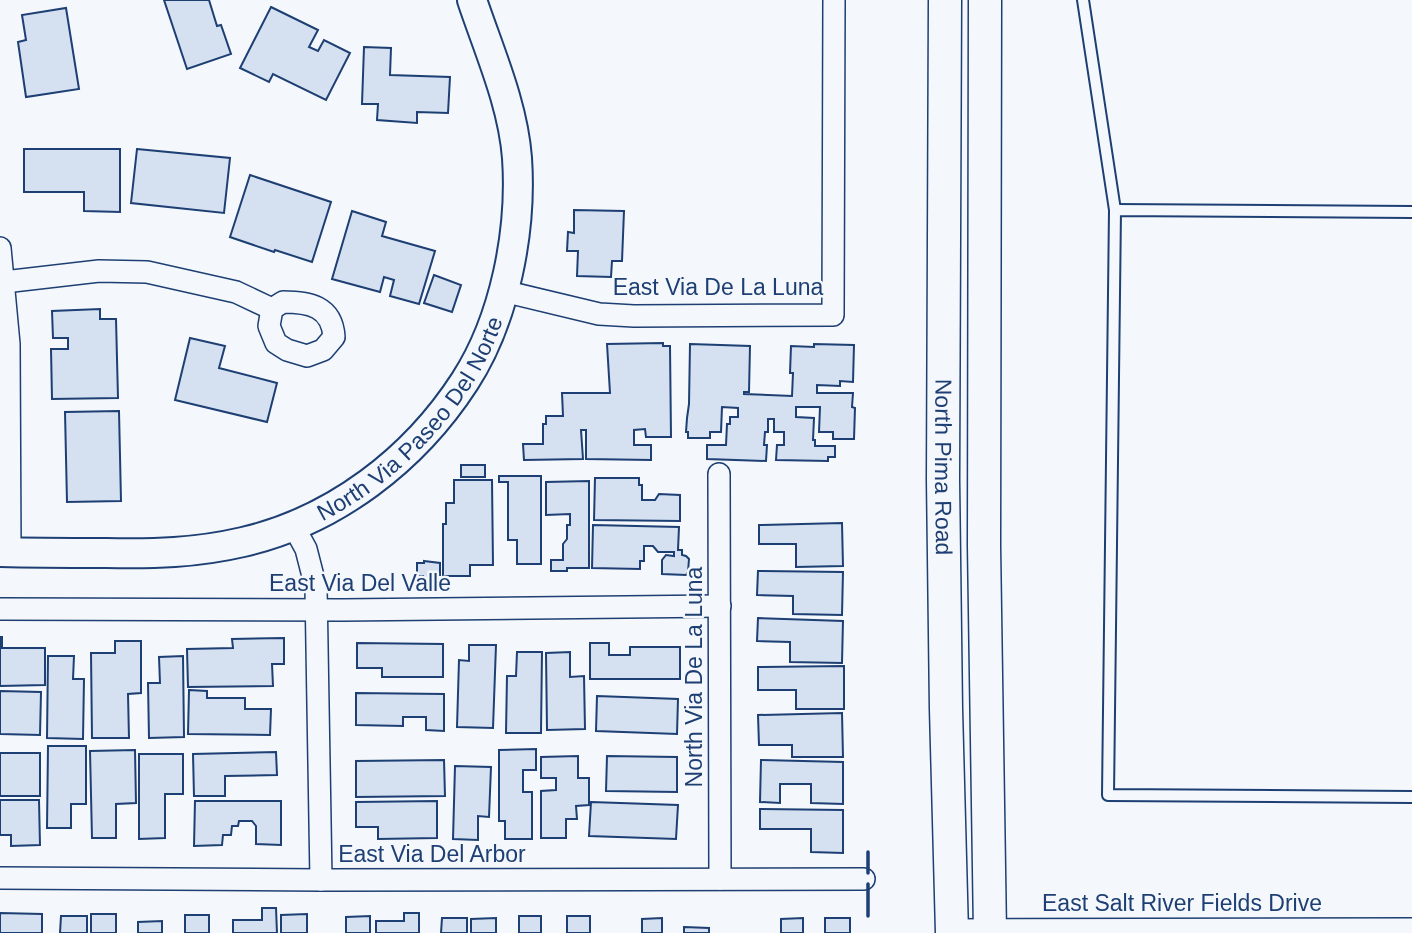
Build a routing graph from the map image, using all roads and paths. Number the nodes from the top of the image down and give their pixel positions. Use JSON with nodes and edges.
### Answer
{"nodes":[{"id":1,"x":472,"y":0,"type":"edge"},
{"id":2,"x":834,"y":0,"type":"edge"},
{"id":3,"x":945,"y":0,"type":"edge"},
{"id":4,"x":985,"y":0,"type":"edge"},
{"id":5,"x":1083,"y":0,"type":"edge"},
{"id":6,"x":1115,"y":210,"type":"junction"},
{"id":7,"x":1412,"y":212,"type":"edge"},
{"id":8,"x":0,"y":248,"type":"edge"},
{"id":9,"x":4,"y":282,"type":"junction"},
{"id":10,"x":503,"y":291,"type":"junction"},
{"id":11,"x":272,"y":309,"type":"dead end"},
{"id":12,"x":719,"y":474,"type":"dead end"},
{"id":13,"x":294,"y":527,"type":"junction"},
{"id":14,"x":5,"y":552,"type":"edge"},
{"id":15,"x":720,"y":606,"type":"junction"},
{"id":16,"x":0,"y":609,"type":"edge"},
{"id":17,"x":317,"y":610,"type":"junction"},
{"id":18,"x":1412,"y":797,"type":"edge"},
{"id":19,"x":0,"y":878,"type":"edge"},
{"id":20,"x":720,"y":879,"type":"junction"},
{"id":21,"x":864,"y":879,"type":"dead end"},
{"id":22,"x":321,"y":880,"type":"junction"},
{"id":23,"x":1412,"y":929,"type":"edge"},
{"id":24,"x":952,"y":932,"type":"edge"},
{"id":25,"x":990,"y":932,"type":"edge"}],
"edges":[{"from":1,"to":10,"type":"street","name":"North Via Paseo Del Norte"},
{"from":2,"to":10,"type":"street","name":"East Via De La Luna"},
{"from":3,"to":24,"type":"main road","name":"North Pima Road"},
{"from":4,"to":25,"type":"main road","name":"North Pima Road"},
{"from":5,"to":6,"type":"lane"},
{"from":6,"to":7,"type":"lane"},
{"from":6,"to":18,"type":"lane"},
{"from":8,"to":9,"type":"street"},
{"from":9,"to":11,"type":"street"},
{"from":9,"to":14,"type":"street"},
{"from":10,"to":13,"type":"street","name":"North Via Paseo Del Norte"},
{"from":12,"to":15,"type":"street","name":"North Via De La Luna"},
{"from":13,"to":14,"type":"street","name":"North Via Paseo Del Norte"},
{"from":13,"to":17,"type":"street"},
{"from":15,"to":17,"type":"street","name":"East Via Del Valle"},
{"from":15,"to":20,"type":"street","name":"North Via De La Luna"},
{"from":16,"to":17,"type":"street","name":"East Via Del Valle"},
{"from":17,"to":22,"type":"street"},
{"from":19,"to":22,"type":"street","name":"East Via Del Arbor"},
{"from":20,"to":21,"type":"street","name":"East Via Del Arbor"},
{"from":20,"to":22,"type":"street","name":"East Via Del Arbor"},
{"from":23,"to":25,"type":"street","name":"East Salt River Fields Drive"},
{"from":24,"to":25,"type":"street","name":"East Salt River Fields Drive"}]}
